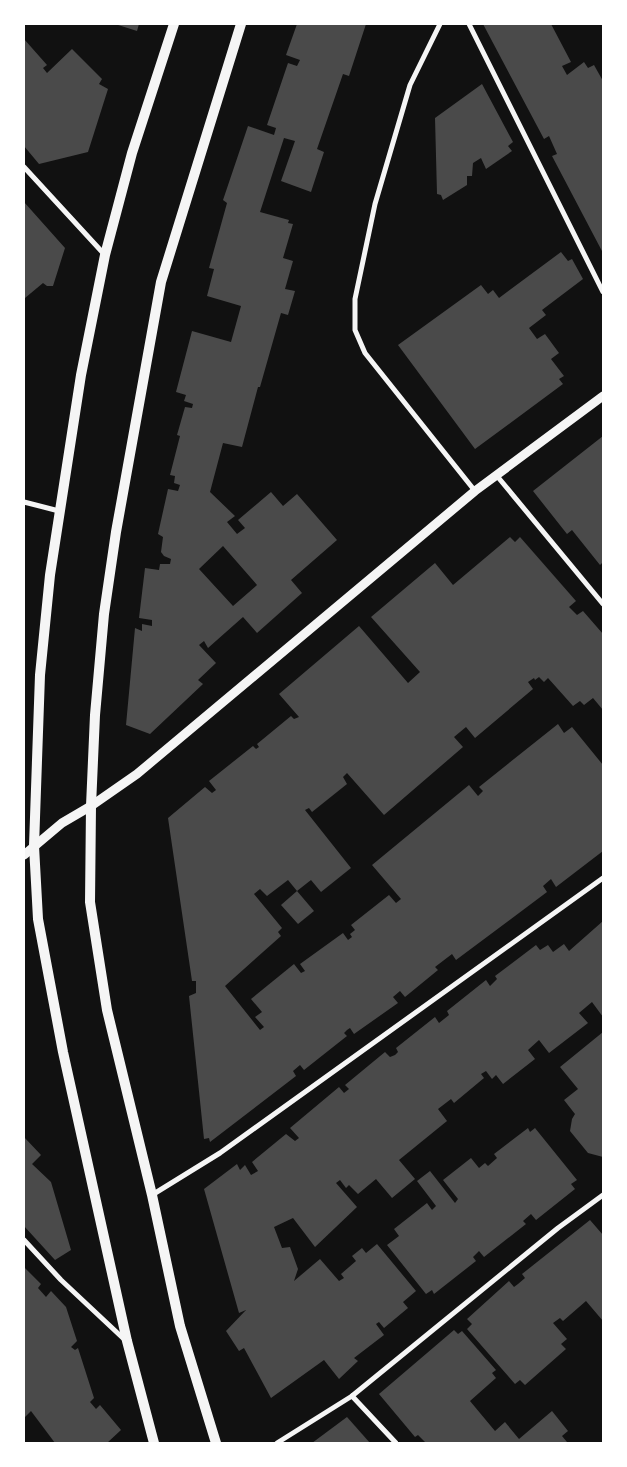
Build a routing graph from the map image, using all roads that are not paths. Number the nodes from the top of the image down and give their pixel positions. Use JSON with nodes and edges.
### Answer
{"nodes":[{"id":1,"x":174,"y":24,"type":"edge"},
{"id":2,"x":241,"y":24,"type":"edge"},
{"id":3,"x":440,"y":24,"type":"edge"},
{"id":4,"x":469,"y":24,"type":"edge"},
{"id":5,"x":24,"y":167,"type":"edge"},
{"id":6,"x":105,"y":255,"type":"junction"},
{"id":7,"x":603,"y":292,"type":"edge"},
{"id":8,"x":603,"y":396,"type":"edge"},
{"id":9,"x":496,"y":476,"type":"junction"},
{"id":10,"x":475,"y":491,"type":"junction"},
{"id":11,"x":24,"y":502,"type":"edge"},
{"id":12,"x":60,"y":511,"type":"junction"},
{"id":13,"x":603,"y":604,"type":"edge"},
{"id":14,"x":91,"y":806,"type":"junction"},
{"id":15,"x":34,"y":846,"type":"junction"},
{"id":16,"x":24,"y":856,"type":"edge"},
{"id":17,"x":603,"y":878,"type":"edge"},
{"id":18,"x":152,"y":1195,"type":"junction"},
{"id":19,"x":603,"y":1195,"type":"edge"},
{"id":20,"x":24,"y":1240,"type":"edge"},
{"id":21,"x":127,"y":1341,"type":"junction"},
{"id":22,"x":352,"y":1396,"type":"junction"},
{"id":23,"x":154,"y":1443,"type":"edge"},
{"id":24,"x":216,"y":1443,"type":"edge"},
{"id":25,"x":277,"y":1443,"type":"edge"},
{"id":26,"x":396,"y":1443,"type":"edge"}],
"edges":[{"from":1,"to":6,"type":"main road"},
{"from":2,"to":14,"type":"main road"},
{"from":3,"to":10,"type":"street"},
{"from":4,"to":7,"type":"street"},
{"from":5,"to":6,"type":"street"},
{"from":6,"to":12,"type":"main road"},
{"from":8,"to":9,"type":"street"},
{"from":9,"to":10,"type":"street"},
{"from":9,"to":13,"type":"street"},
{"from":10,"to":14,"type":"street"},
{"from":11,"to":12,"type":"street"},
{"from":12,"to":15,"type":"main road"},
{"from":14,"to":15,"type":"street"},
{"from":14,"to":18,"type":"main road"},
{"from":15,"to":16,"type":"street"},
{"from":15,"to":21,"type":"main road"},
{"from":17,"to":18,"type":"street"},
{"from":18,"to":24,"type":"main road"},
{"from":19,"to":22,"type":"street"},
{"from":20,"to":21,"type":"street"},
{"from":21,"to":23,"type":"main road"},
{"from":22,"to":25,"type":"street"},
{"from":22,"to":26,"type":"street"}]}
